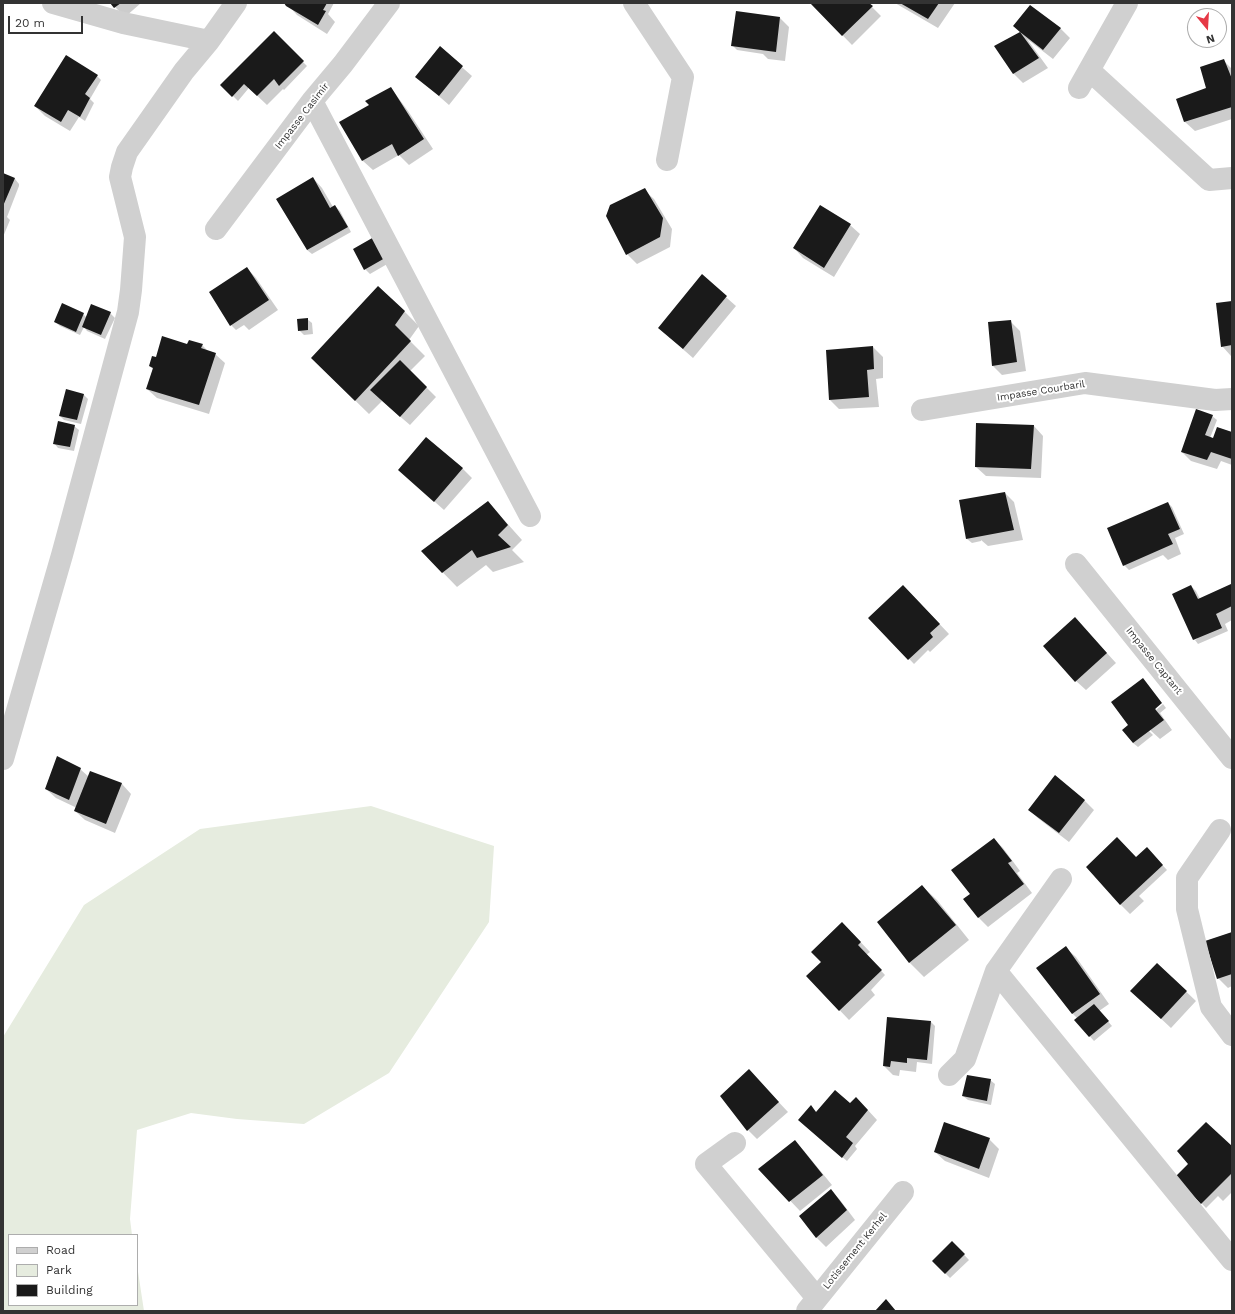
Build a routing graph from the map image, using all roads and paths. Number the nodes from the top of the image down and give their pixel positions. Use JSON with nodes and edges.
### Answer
{"nodes":[{"id":1,"x":236,"y":3,"type":"edge"},
{"id":2,"x":389,"y":3,"type":"edge"},
{"id":3,"x":634,"y":3,"type":"edge"},
{"id":4,"x":1127,"y":3,"type":"edge"},
{"id":5,"x":62,"y":4,"type":"edge"},
{"id":6,"x":208,"y":41,"type":"junction"},
{"id":7,"x":312,"y":101,"type":"junction"},
{"id":8,"x":667,"y":160,"type":"dead end"},
{"id":9,"x":1232,"y":178,"type":"edge"},
{"id":10,"x":216,"y":229,"type":"dead end"},
{"id":11,"x":1232,"y":399,"type":"edge"},
{"id":12,"x":922,"y":410,"type":"dead end"},
{"id":13,"x":530,"y":516,"type":"dead end"},
{"id":14,"x":1076,"y":564,"type":"dead end"},
{"id":15,"x":1232,"y":758,"type":"edge"},
{"id":16,"x":3,"y":759,"type":"edge"},
{"id":17,"x":1220,"y":830,"type":"dead end"},
{"id":18,"x":1061,"y":879,"type":"dead end"},
{"id":19,"x":996,"y":971,"type":"junction"},
{"id":20,"x":1232,"y":1035,"type":"edge"},
{"id":21,"x":949,"y":1075,"type":"dead end"},
{"id":22,"x":735,"y":1143,"type":"dead end"},
{"id":23,"x":903,"y":1192,"type":"dead end"},
{"id":24,"x":1232,"y":1260,"type":"edge"},
{"id":25,"x":812,"y":1305,"type":"edge"}],
"edges":[{"from":1,"to":6,"type":"street"},
{"from":2,"to":7,"type":"street","name":"Impasse Casimir"},
{"from":3,"to":8,"type":"street"},
{"from":4,"to":9,"type":"street"},
{"from":5,"to":6,"type":"street"},
{"from":6,"to":16,"type":"street"},
{"from":7,"to":10,"type":"street","name":"Impasse Casimir"},
{"from":7,"to":13,"type":"street"},
{"from":11,"to":12,"type":"street","name":"Impasse Courbaril"},
{"from":14,"to":15,"type":"street","name":"Impasse Captant"},
{"from":17,"to":20,"type":"street"},
{"from":18,"to":19,"type":"street"},
{"from":19,"to":21,"type":"street"},
{"from":19,"to":24,"type":"street"},
{"from":22,"to":25,"type":"street"},
{"from":23,"to":25,"type":"street","name":"Lotissement Kerhel"}]}
